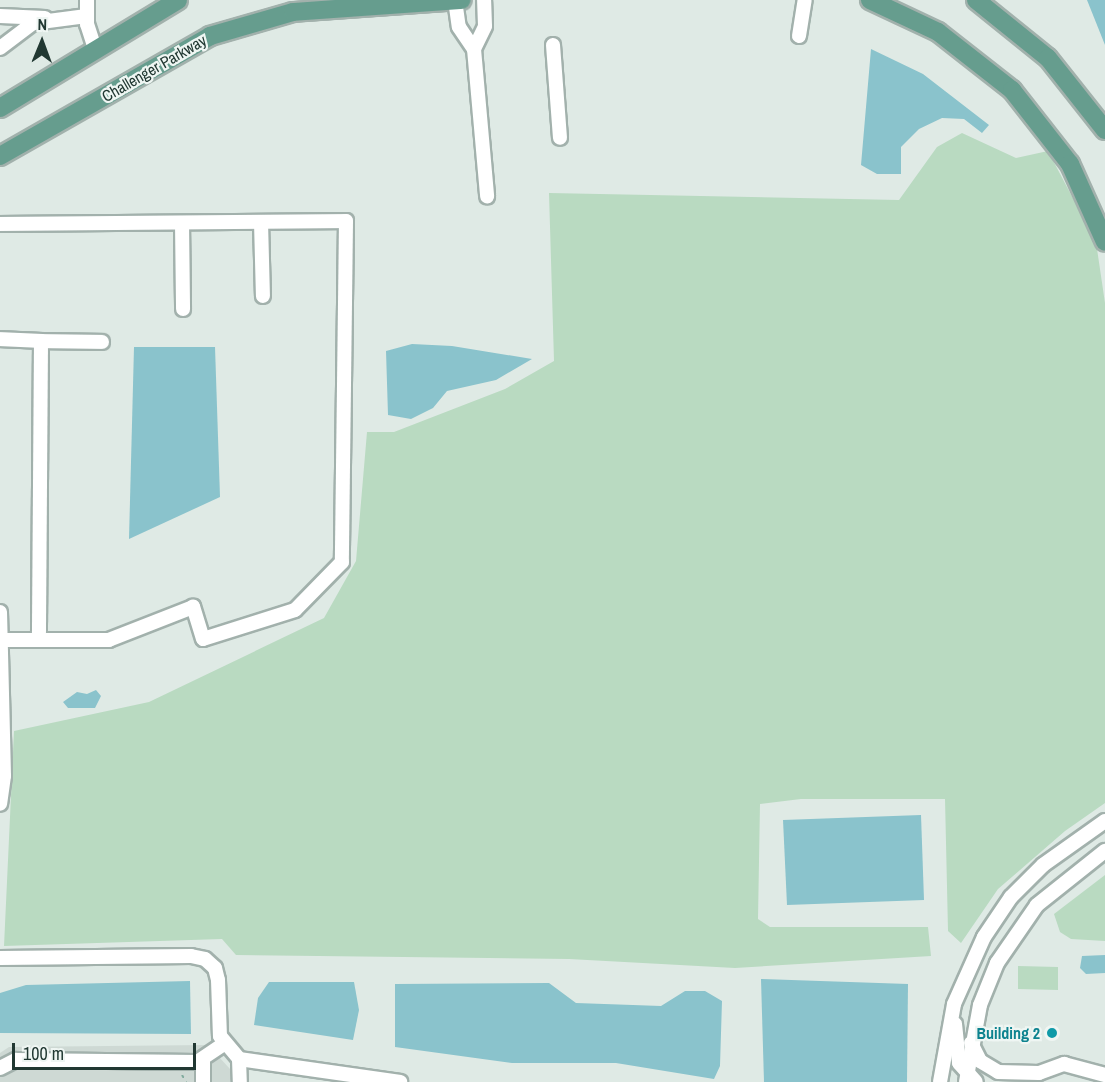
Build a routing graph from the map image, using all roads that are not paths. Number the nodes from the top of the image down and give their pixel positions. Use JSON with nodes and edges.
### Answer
{"nodes":[{"id":1,"x":87,"y":0,"type":"edge"},
{"id":2,"x":178,"y":0,"type":"edge"},
{"id":3,"x":455,"y":0,"type":"edge"},
{"id":4,"x":462,"y":0,"type":"edge"},
{"id":5,"x":484,"y":0,"type":"edge"},
{"id":6,"x":805,"y":0,"type":"edge"},
{"id":7,"x":870,"y":0,"type":"edge"},
{"id":8,"x":976,"y":0,"type":"edge"},
{"id":9,"x":0,"y":16,"type":"edge"},
{"id":10,"x":87,"y":16,"type":"junction"},
{"id":11,"x":47,"y":19,"type":"junction"},
{"id":12,"x":799,"y":36,"type":"dead end"},
{"id":13,"x":553,"y":45,"type":"dead end"},
{"id":14,"x":0,"y":48,"type":"edge"},
{"id":15,"x":95,"y":49,"type":"junction"},
{"id":16,"x":474,"y":49,"type":"junction"},
{"id":17,"x":0,"y":108,"type":"edge"},
{"id":18,"x":1105,"y":130,"type":"edge"},
{"id":19,"x":560,"y":138,"type":"dead end"},
{"id":20,"x":0,"y":156,"type":"edge"},
{"id":21,"x":487,"y":196,"type":"dead end"},
{"id":22,"x":261,"y":222,"type":"junction"},
{"id":23,"x":182,"y":223,"type":"junction"},
{"id":24,"x":0,"y":224,"type":"edge"},
{"id":25,"x":1105,"y":242,"type":"edge"},
{"id":26,"x":262,"y":296,"type":"dead end"},
{"id":27,"x":183,"y":309,"type":"dead end"},
{"id":28,"x":0,"y":339,"type":"edge"},
{"id":29,"x":41,"y":341,"type":"junction"},
{"id":30,"x":102,"y":342,"type":"dead end"},
{"id":31,"x":0,"y":612,"type":"edge"},
{"id":32,"x":0,"y":640,"type":"edge"},
{"id":33,"x":39,"y":640,"type":"junction"},
{"id":34,"x":0,"y":804,"type":"edge"},
{"id":35,"x":1105,"y":821,"type":"edge"},
{"id":36,"x":1105,"y":851,"type":"edge"},
{"id":37,"x":0,"y":958,"type":"edge"},
{"id":38,"x":954,"y":1004,"type":"junction"},
{"id":39,"x":971,"y":1043,"type":"junction"},
{"id":40,"x":224,"y":1044,"type":"junction"},
{"id":41,"x":240,"y":1059,"type":"junction"},
{"id":42,"x":203,"y":1061,"type":"junction"},
{"id":43,"x":0,"y":1068,"type":"edge"},
{"id":44,"x":1105,"y":1075,"type":"edge"},
{"id":45,"x":325,"y":1076,"type":"edge"},
{"id":46,"x":1048,"y":1076,"type":"edge"},
{"id":47,"x":1086,"y":1076,"type":"edge"},
{"id":48,"x":969,"y":1079,"type":"edge"},
{"id":49,"x":203,"y":1082,"type":"edge"},
{"id":50,"x":240,"y":1082,"type":"edge"},
{"id":51,"x":400,"y":1082,"type":"edge"},
{"id":52,"x":940,"y":1082,"type":"edge"}],
"edges":[{"from":1,"to":10,"type":"street"},
{"from":2,"to":15,"type":"main road"},
{"from":3,"to":4,"type":"main road","name":"Challenger Parkway"},
{"from":3,"to":16,"type":"street"},
{"from":3,"to":20,"type":"main road","name":"Challenger Parkway"},
{"from":5,"to":16,"type":"street"},
{"from":6,"to":12,"type":"street"},
{"from":7,"to":25,"type":"main road"},
{"from":8,"to":18,"type":"main road"},
{"from":9,"to":11,"type":"street"},
{"from":10,"to":11,"type":"street"},
{"from":10,"to":15,"type":"street"},
{"from":11,"to":14,"type":"street"},
{"from":13,"to":19,"type":"street"},
{"from":15,"to":17,"type":"main road"},
{"from":16,"to":21,"type":"street"},
{"from":22,"to":23,"type":"street"},
{"from":22,"to":26,"type":"street"},
{"from":22,"to":33,"type":"street"},
{"from":23,"to":24,"type":"street"},
{"from":23,"to":27,"type":"street"},
{"from":28,"to":29,"type":"street"},
{"from":29,"to":30,"type":"street"},
{"from":29,"to":33,"type":"street"},
{"from":31,"to":32,"type":"street"},
{"from":32,"to":33,"type":"street"},
{"from":32,"to":34,"type":"street"},
{"from":35,"to":38,"type":"street"},
{"from":36,"to":39,"type":"street"},
{"from":37,"to":40,"type":"street"},
{"from":38,"to":48,"type":"street"},
{"from":38,"to":52,"type":"street"},
{"from":39,"to":46,"type":"street"},
{"from":39,"to":48,"type":"street"},
{"from":40,"to":41,"type":"street"},
{"from":40,"to":42,"type":"street"},
{"from":41,"to":45,"type":"street"},
{"from":41,"to":50,"type":"street"},
{"from":42,"to":43,"type":"street"},
{"from":42,"to":49,"type":"street"},
{"from":44,"to":47,"type":"street"},
{"from":45,"to":51,"type":"street"},
{"from":46,"to":47,"type":"street"}]}
